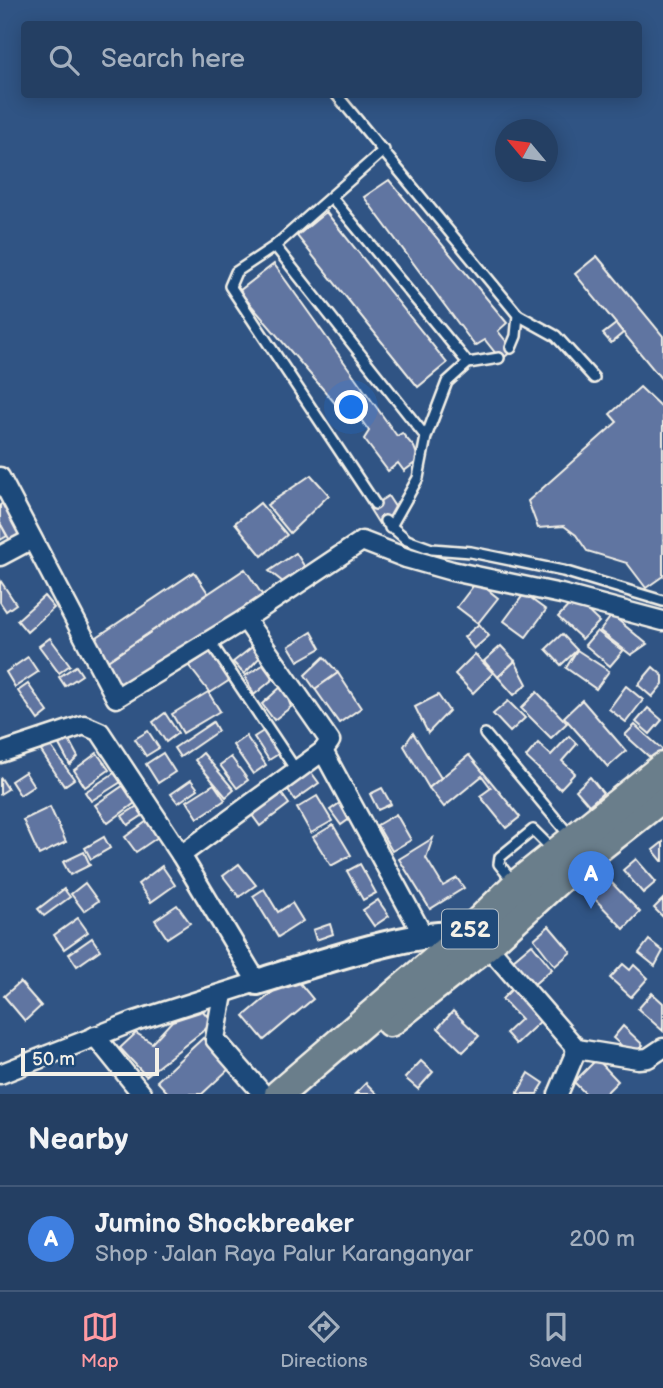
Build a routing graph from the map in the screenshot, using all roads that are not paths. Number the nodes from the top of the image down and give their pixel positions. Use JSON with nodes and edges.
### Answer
{"nodes":[{"id":1,"x":339,"y":98,"type":"edge"},
{"id":2,"x":384,"y":150,"type":"junction"},
{"id":3,"x":332,"y":198,"type":"junction"},
{"id":4,"x":275,"y":246,"type":"junction"},
{"id":5,"x":518,"y":315,"type":"junction"},
{"id":6,"x":511,"y":348,"type":"dead end"},
{"id":7,"x":499,"y":358,"type":"dead end"},
{"id":8,"x":468,"y":363,"type":"junction"},
{"id":9,"x":594,"y":378,"type":"dead end"},
{"id":10,"x":426,"y":438,"type":"junction"},
{"id":11,"x":0,"y":477,"type":"edge"},
{"id":12,"x":375,"y":504,"type":"dead end"},
{"id":13,"x":32,"y":539,"type":"junction"},
{"id":14,"x":0,"y":556,"type":"edge"},
{"id":15,"x":663,"y":601,"type":"edge"},
{"id":16,"x":245,"y":619,"type":"junction"},
{"id":17,"x":663,"y":621,"type":"edge"},
{"id":18,"x":209,"y":640,"type":"junction"},
{"id":19,"x":485,"y":734,"type":"dead end"},
{"id":20,"x":323,"y":751,"type":"junction"},
{"id":21,"x":0,"y":753,"type":"edge"},
{"id":22,"x":663,"y":767,"type":"edge"},
{"id":23,"x":296,"y":770,"type":"junction"},
{"id":24,"x":663,"y":797,"type":"edge"},
{"id":25,"x":181,"y":855,"type":"junction"},
{"id":26,"x":566,"y":855,"type":"junction"},
{"id":27,"x":524,"y":894,"type":"junction"},
{"id":28,"x":423,"y":935,"type":"junction"},
{"id":29,"x":476,"y":939,"type":"junction"},
{"id":30,"x":257,"y":982,"type":"junction"},
{"id":31,"x":223,"y":993,"type":"junction"},
{"id":32,"x":95,"y":1036,"type":"junction"},
{"id":33,"x":663,"y":1048,"type":"edge"},
{"id":34,"x":577,"y":1049,"type":"junction"},
{"id":35,"x":0,"y":1074,"type":"edge"},
{"id":36,"x":295,"y":1091,"type":"edge"},
{"id":37,"x":142,"y":1094,"type":"edge"},
{"id":38,"x":263,"y":1094,"type":"edge"},
{"id":39,"x":558,"y":1094,"type":"edge"}],
"edges":[{"from":1,"to":2,"type":"lane"},
{"from":2,"to":3,"type":"lane"},
{"from":2,"to":5,"type":"lane"},
{"from":3,"to":4,"type":"lane"},
{"from":3,"to":8,"type":"lane"},
{"from":4,"to":10,"type":"lane"},
{"from":4,"to":12,"type":"lane"},
{"from":5,"to":6,"type":"lane"},
{"from":5,"to":9,"type":"lane"},
{"from":7,"to":8,"type":"lane"},
{"from":8,"to":10,"type":"lane"},
{"from":10,"to":15,"type":"lane"},
{"from":11,"to":13,"type":"street"},
{"from":13,"to":14,"type":"street"},
{"from":13,"to":18,"type":"street"},
{"from":16,"to":17,"type":"street"},
{"from":16,"to":18,"type":"street"},
{"from":16,"to":20,"type":"street"},
{"from":18,"to":23,"type":"lane"},
{"from":19,"to":26,"type":"lane"},
{"from":20,"to":23,"type":"street"},
{"from":20,"to":28,"type":"street"},
{"from":21,"to":25,"type":"street"},
{"from":22,"to":26,"type":"main road","number":"252"},
{"from":23,"to":25,"type":"street"},
{"from":24,"to":26,"type":"main road","number":"252"},
{"from":25,"to":30,"type":"street"},
{"from":26,"to":27,"type":"main road","number":"252"},
{"from":26,"to":27,"type":"lane"},
{"from":27,"to":29,"type":"main road","number":"252"},
{"from":28,"to":29,"type":"street"},
{"from":28,"to":30,"type":"street"},
{"from":29,"to":34,"type":"street"},
{"from":29,"to":36,"type":"main road","number":"252"},
{"from":30,"to":31,"type":"street"},
{"from":31,"to":32,"type":"street"},
{"from":31,"to":38,"type":"street"},
{"from":32,"to":35,"type":"street"},
{"from":32,"to":37,"type":"street"},
{"from":33,"to":34,"type":"street"},
{"from":34,"to":39,"type":"street"}]}
